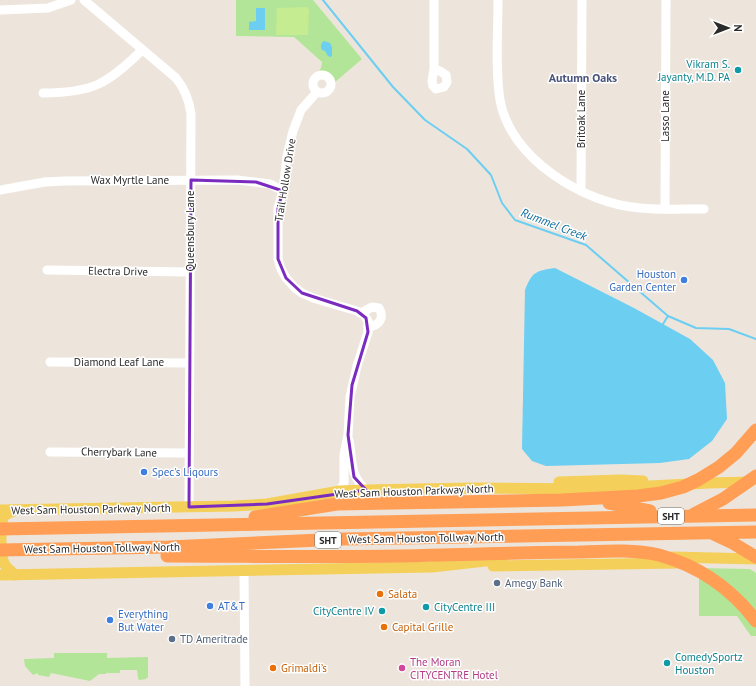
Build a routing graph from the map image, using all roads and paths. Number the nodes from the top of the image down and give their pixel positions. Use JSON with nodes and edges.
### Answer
{"nodes":[{"id":1,"x":71,"y":0,"type":"edge"},
{"id":2,"x":84,"y":0,"type":"edge"},
{"id":3,"x":434,"y":0,"type":"edge"},
{"id":4,"x":498,"y":0,"type":"edge"},
{"id":5,"x":582,"y":0,"type":"edge"},
{"id":6,"x":666,"y":0,"type":"edge"},
{"id":7,"x":0,"y":10,"type":"edge"},
{"id":8,"x":142,"y":50,"type":"junction"},
{"id":9,"x":434,"y":69,"type":"dead end"},
{"id":10,"x":317,"y":92,"type":"dead end"},
{"id":11,"x":43,"y":93,"type":"dead end"},
{"id":12,"x":191,"y":180,"type":"junction"},
{"id":13,"x":0,"y":190,"type":"edge"},
{"id":14,"x":282,"y":191,"type":"junction"},
{"id":15,"x":581,"y":191,"type":"junction"},
{"id":16,"x":665,"y":208,"type":"junction"},
{"id":17,"x":704,"y":209,"type":"dead end"},
{"id":18,"x":47,"y":270,"type":"dead end"},
{"id":19,"x":190,"y":272,"type":"junction"},
{"id":20,"x":361,"y":313,"type":"junction"},
{"id":21,"x":368,"y":327,"type":"junction"},
{"id":22,"x":50,"y":362,"type":"dead end"},
{"id":23,"x":189,"y":363,"type":"junction"},
{"id":24,"x":756,"y":430,"type":"edge"},
{"id":25,"x":348,"y":435,"type":"junction"},
{"id":26,"x":50,"y":452,"type":"dead end"},
{"id":27,"x":189,"y":453,"type":"junction"},
{"id":28,"x":755,"y":482,"type":"edge"},
{"id":29,"x":472,"y":488,"type":"junction"},
{"id":30,"x":366,"y":490,"type":"junction"},
{"id":31,"x":340,"y":492,"type":"junction"},
{"id":32,"x":562,"y":500,"type":"junction"},
{"id":33,"x":189,"y":507,"type":"junction"},
{"id":34,"x":8,"y":511,"type":"edge"},
{"id":35,"x":756,"y":515,"type":"edge"},
{"id":36,"x":150,"y":526,"type":"junction"},
{"id":37,"x":0,"y":529,"type":"edge"},
{"id":38,"x":756,"y":532,"type":"edge"},
{"id":39,"x":71,"y":549,"type":"junction"},
{"id":40,"x":518,"y":552,"type":"junction"},
{"id":41,"x":756,"y":553,"type":"edge"},
{"id":42,"x":2,"y":556,"type":"edge"},
{"id":43,"x":754,"y":561,"type":"edge"},
{"id":44,"x":432,"y":566,"type":"junction"},
{"id":45,"x":244,"y":570,"type":"junction"},
{"id":46,"x":15,"y":574,"type":"junction"},
{"id":47,"x":0,"y":575,"type":"edge"},
{"id":48,"x":756,"y":621,"type":"edge"},
{"id":49,"x":245,"y":686,"type":"edge"}],
"edges":[{"from":1,"to":7,"type":"street"},
{"from":2,"to":8,"type":"street","name":"Queensbury Lane"},
{"from":3,"to":9,"type":"street"},
{"from":4,"to":15,"type":"street"},
{"from":5,"to":15,"type":"street","name":"Britoak Lane"},
{"from":6,"to":16,"type":"street","name":"Lasso Lane"},
{"from":8,"to":11,"type":"street"},
{"from":8,"to":12,"type":"street","name":"Queensbury Lane"},
{"from":10,"to":14,"type":"street","name":"Trail Hollow Drive"},
{"from":12,"to":13,"type":"street","name":"Wax Myrtle Lane"},
{"from":12,"to":14,"type":"street","name":"Wax Myrtle Lane"},
{"from":12,"to":19,"type":"street","name":"Queensbury Lane"},
{"from":14,"to":20,"type":"street","name":"Trail Hollow Drive"},
{"from":15,"to":16,"type":"street"},
{"from":16,"to":17,"type":"street"},
{"from":18,"to":19,"type":"street","name":"Electra Drive"},
{"from":19,"to":23,"type":"street","name":"Queensbury Lane"},
{"from":20,"to":21,"type":"street"},
{"from":20,"to":21,"type":"street"},
{"from":21,"to":25,"type":"street"},
{"from":22,"to":23,"type":"street","name":"Diamond Leaf Lane"},
{"from":23,"to":27,"type":"street","name":"Queensbury Lane"},
{"from":24,"to":32,"type":"highway"},
{"from":25,"to":30,"type":"street"},
{"from":25,"to":31,"type":"street"},
{"from":26,"to":27,"type":"street","name":"Cherrybark Lane"},
{"from":27,"to":33,"type":"street","name":"Queensbury Lane"},
{"from":28,"to":29,"type":"main road","name":"West Sam Houston Parkway North"},
{"from":28,"to":29,"type":"main road"},
{"from":28,"to":40,"type":"highway"},
{"from":29,"to":30,"type":"main road","name":"West Sam Houston Parkway North"},
{"from":30,"to":31,"type":"main road","name":"West Sam Houston Parkway North"},
{"from":31,"to":33,"type":"main road","name":"West Sam Houston Parkway North"},
{"from":32,"to":36,"type":"highway"},
{"from":32,"to":43,"type":"highway"},
{"from":33,"to":34,"type":"main road","name":"West Sam Houston Parkway North"},
{"from":34,"to":42,"type":"main road"},
{"from":35,"to":36,"type":"highway","name":"West Sam Houston Tollway North","number":"SHT"},
{"from":36,"to":37,"type":"highway","name":"West Sam Houston Tollway North","number":"SHT"},
{"from":38,"to":39,"type":"highway","name":"West Sam Houston Tollway North","number":"SHT"},
{"from":39,"to":40,"type":"highway"},
{"from":39,"to":42,"type":"highway","name":"West Sam Houston Tollway North","number":"SHT"},
{"from":40,"to":48,"type":"highway"},
{"from":41,"to":43,"type":"main road"},
{"from":42,"to":46,"type":"main road"},
{"from":43,"to":44,"type":"main road"},
{"from":43,"to":44,"type":"main road"},
{"from":44,"to":45,"type":"main road"},
{"from":45,"to":46,"type":"main road"},
{"from":45,"to":49,"type":"street"},
{"from":46,"to":47,"type":"main road"}]}
